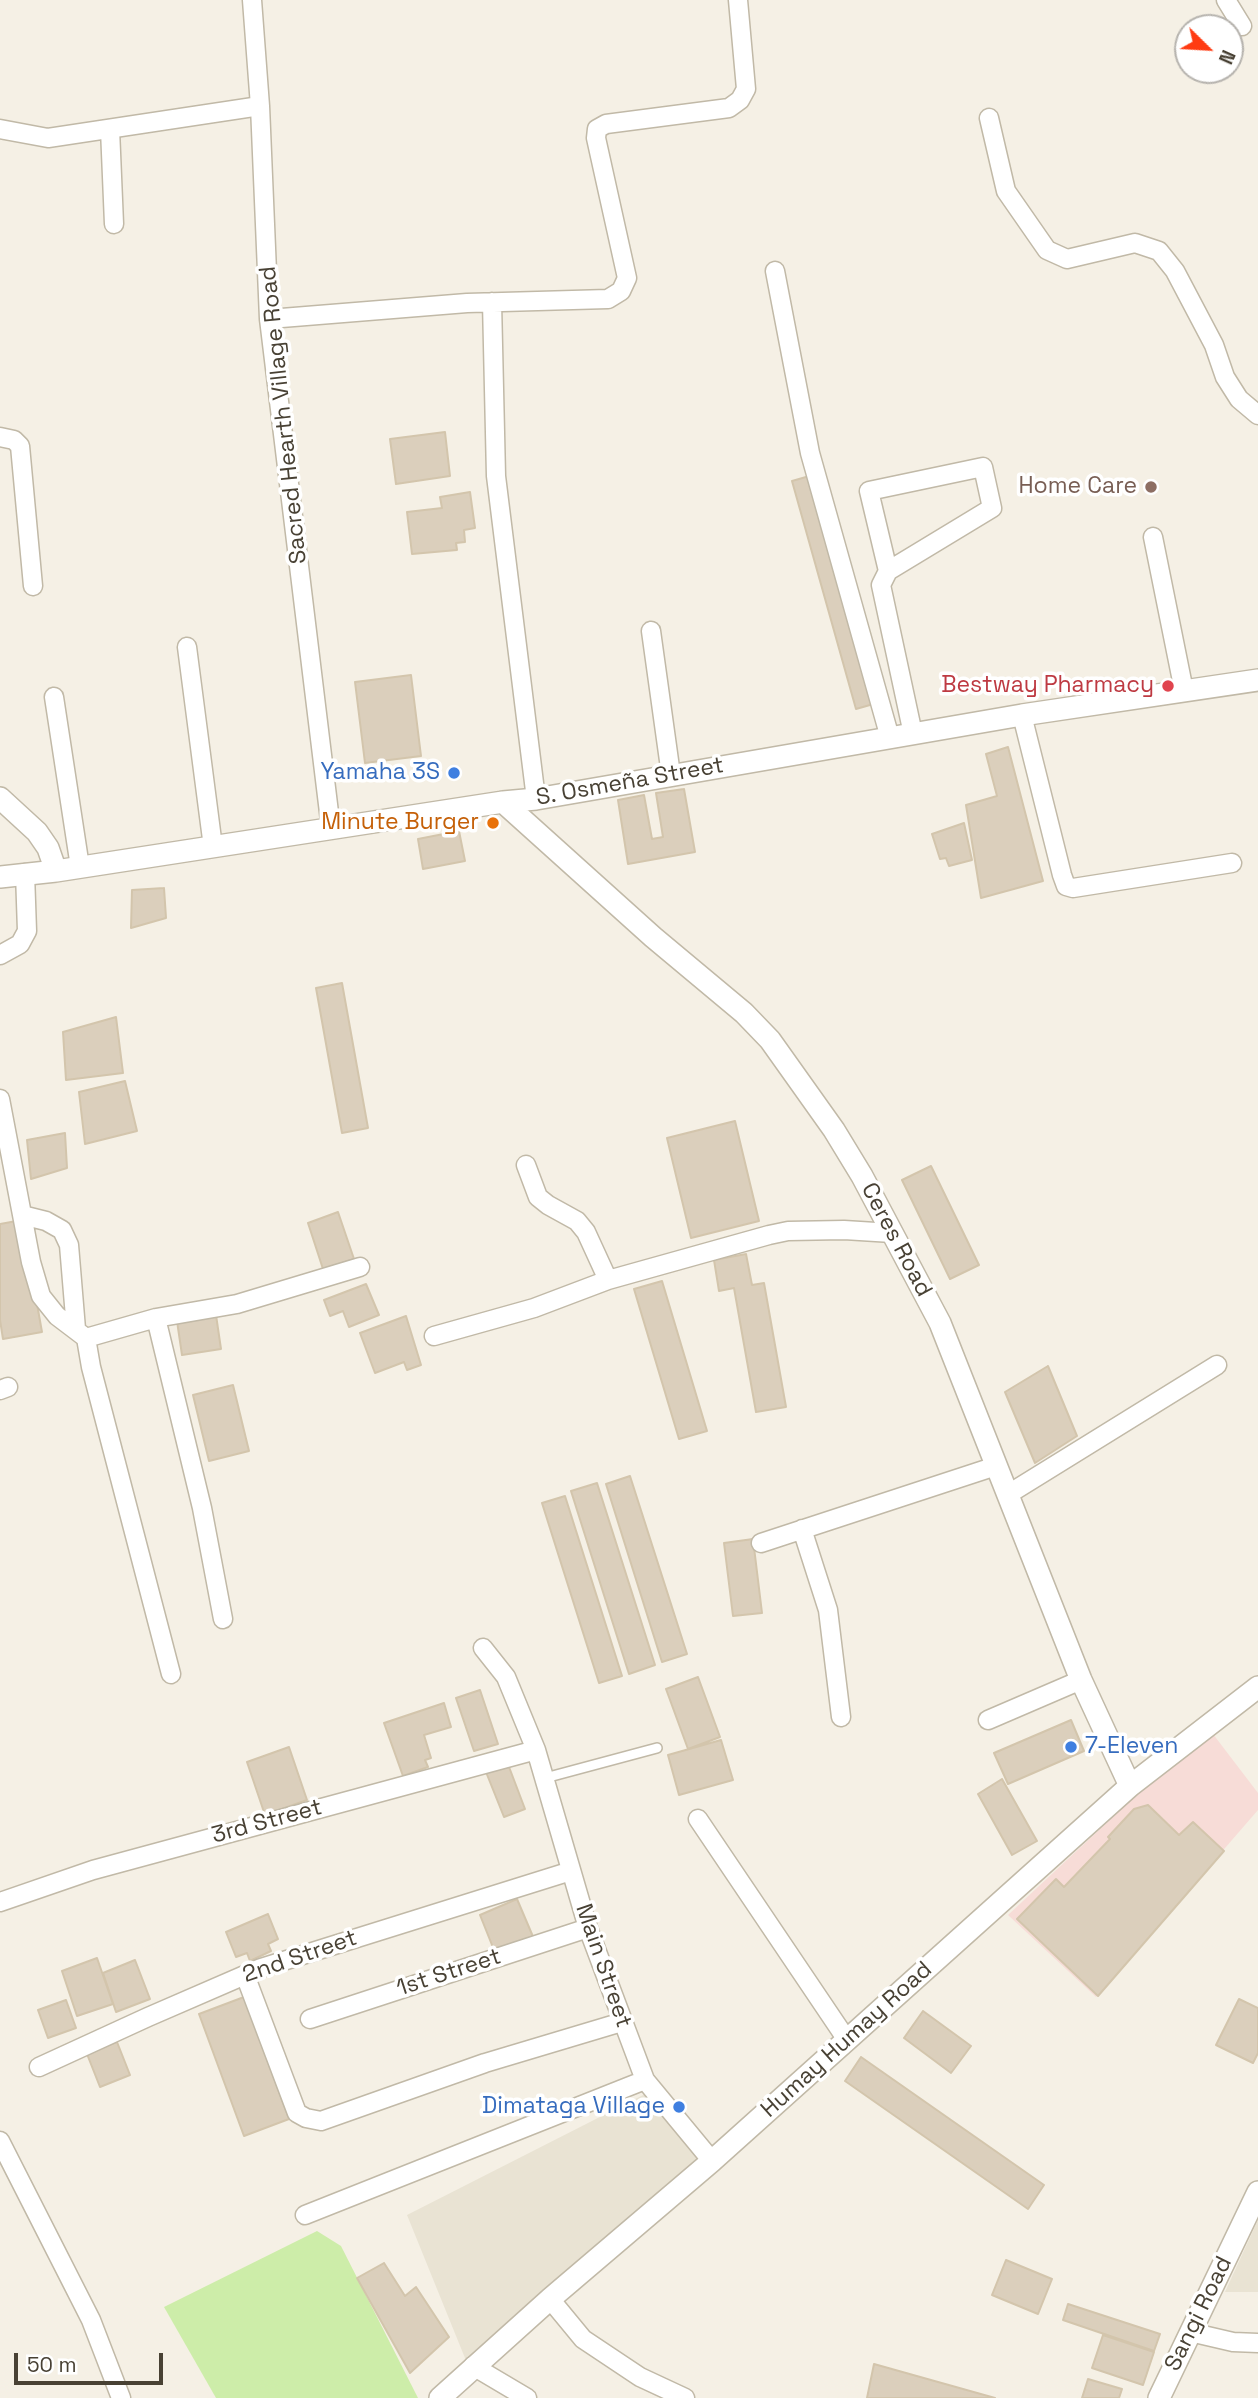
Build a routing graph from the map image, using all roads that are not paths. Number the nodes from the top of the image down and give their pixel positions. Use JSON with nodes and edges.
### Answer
{"nodes":[{"id":1,"x":252,"y":0,"type":"edge"},
{"id":2,"x":738,"y":0,"type":"edge"},
{"id":3,"x":260,"y":106,"type":"junction"},
{"id":4,"x":989,"y":118,"type":"dead end"},
{"id":5,"x":0,"y":129,"type":"edge"},
{"id":6,"x":110,"y":129,"type":"junction"},
{"id":7,"x":114,"y":224,"type":"dead end"},
{"id":8,"x":775,"y":271,"type":"dead end"},
{"id":9,"x":492,"y":302,"type":"junction"},
{"id":10,"x":270,"y":319,"type":"junction"},
{"id":11,"x":1258,"y":415,"type":"edge"},
{"id":12,"x":0,"y":437,"type":"edge"},
{"id":13,"x":1153,"y":537,"type":"dead end"},
{"id":14,"x":888,"y":571,"type":"junction"},
{"id":15,"x":33,"y":586,"type":"dead end"},
{"id":16,"x":652,"y":631,"type":"dead end"},
{"id":17,"x":187,"y":647,"type":"dead end"},
{"id":18,"x":1258,"y":680,"type":"edge"},
{"id":19,"x":1184,"y":691,"type":"junction"},
{"id":20,"x":54,"y":697,"type":"dead end"},
{"id":21,"x":1022,"y":715,"type":"junction"},
{"id":22,"x":913,"y":734,"type":"junction"},
{"id":23,"x":890,"y":738,"type":"junction"},
{"id":24,"x":671,"y":775,"type":"junction"},
{"id":25,"x":0,"y":798,"type":"edge"},
{"id":26,"x":536,"y":799,"type":"junction"},
{"id":27,"x":503,"y":802,"type":"junction"},
{"id":28,"x":331,"y":829,"type":"junction"},
{"id":29,"x":213,"y":847,"type":"junction"},
{"id":30,"x":1232,"y":863,"type":"dead end"},
{"id":31,"x":80,"y":867,"type":"junction"},
{"id":32,"x":56,"y":871,"type":"junction"},
{"id":33,"x":24,"y":873,"type":"junction"},
{"id":34,"x":0,"y":877,"type":"edge"},
{"id":35,"x":0,"y":955,"type":"edge"},
{"id":36,"x":0,"y":1098,"type":"edge"},
{"id":37,"x":526,"y":1165,"type":"dead end"},
{"id":38,"x":22,"y":1215,"type":"junction"},
{"id":39,"x":892,"y":1233,"type":"junction"},
{"id":40,"x":360,"y":1267,"type":"dead end"},
{"id":41,"x":608,"y":1279,"type":"junction"},
{"id":42,"x":156,"y":1318,"type":"junction"},
{"id":43,"x":81,"y":1333,"type":"junction"},
{"id":44,"x":434,"y":1336,"type":"dead end"},
{"id":45,"x":1217,"y":1366,"type":"dead end"},
{"id":46,"x":996,"y":1466,"type":"junction"},
{"id":47,"x":1007,"y":1495,"type":"junction"},
{"id":48,"x":802,"y":1529,"type":"junction"},
{"id":49,"x":761,"y":1543,"type":"dead end"},
{"id":50,"x":223,"y":1619,"type":"dead end"},
{"id":51,"x":483,"y":1648,"type":"dead end"},
{"id":52,"x":171,"y":1674,"type":"dead end"},
{"id":53,"x":1081,"y":1680,"type":"junction"},
{"id":54,"x":1258,"y":1687,"type":"edge"},
{"id":55,"x":841,"y":1717,"type":"dead end"},
{"id":56,"x":988,"y":1720,"type":"dead end"},
{"id":57,"x":657,"y":1748,"type":"dead end"},
{"id":58,"x":536,"y":1750,"type":"junction"},
{"id":59,"x":545,"y":1778,"type":"junction"},
{"id":60,"x":1130,"y":1786,"type":"junction"},
{"id":61,"x":698,"y":1819,"type":"dead end"},
{"id":62,"x":571,"y":1871,"type":"junction"},
{"id":63,"x":0,"y":1902,"type":"edge"},
{"id":64,"x":588,"y":1928,"type":"junction"},
{"id":65,"x":245,"y":1976,"type":"junction"},
{"id":66,"x":310,"y":2019,"type":"dead end"},
{"id":67,"x":622,"y":2022,"type":"junction"},
{"id":68,"x":847,"y":2040,"type":"junction"},
{"id":69,"x":39,"y":2067,"type":"dead end"},
{"id":70,"x":645,"y":2080,"type":"junction"},
{"id":71,"x":0,"y":2141,"type":"edge"},
{"id":72,"x":712,"y":2161,"type":"junction"},
{"id":73,"x":1258,"y":2192,"type":"edge"},
{"id":74,"x":305,"y":2215,"type":"dead end"},
{"id":75,"x":550,"y":2299,"type":"junction"},
{"id":76,"x":1190,"y":2332,"type":"junction"},
{"id":77,"x":1258,"y":2343,"type":"edge"},
{"id":78,"x":474,"y":2366,"type":"junction"},
{"id":79,"x":121,"y":2398,"type":"edge"},
{"id":80,"x":440,"y":2398,"type":"edge"},
{"id":81,"x":527,"y":2398,"type":"edge"},
{"id":82,"x":685,"y":2398,"type":"edge"},
{"id":83,"x":1159,"y":2398,"type":"edge"}],
"edges":[{"from":1,"to":3,"type":"street","name":"Sacred Hearth Village Road"},
{"from":2,"to":9,"type":"street"},
{"from":3,"to":6,"type":"street"},
{"from":3,"to":10,"type":"street","name":"Sacred Hearth Village Road"},
{"from":4,"to":11,"type":"street"},
{"from":5,"to":6,"type":"street"},
{"from":6,"to":7,"type":"street"},
{"from":8,"to":23,"type":"street"},
{"from":9,"to":10,"type":"street"},
{"from":9,"to":26,"type":"street"},
{"from":10,"to":28,"type":"street","name":"Sacred Hearth Village Road"},
{"from":12,"to":15,"type":"street"},
{"from":13,"to":19,"type":"street"},
{"from":14,"to":14,"type":"street"},
{"from":14,"to":22,"type":"street"},
{"from":16,"to":24,"type":"street"},
{"from":17,"to":29,"type":"street"},
{"from":18,"to":19,"type":"street","name":"S. Osmeña Street"},
{"from":19,"to":21,"type":"street","name":"S. Osmeña Street"},
{"from":20,"to":31,"type":"street"},
{"from":21,"to":22,"type":"street","name":"S. Osmeña Street"},
{"from":21,"to":30,"type":"street"},
{"from":22,"to":23,"type":"street","name":"S. Osmeña Street"},
{"from":23,"to":24,"type":"street","name":"S. Osmeña Street"},
{"from":24,"to":26,"type":"street","name":"S. Osmeña Street"},
{"from":25,"to":32,"type":"street"},
{"from":26,"to":27,"type":"street","name":"S. Osmeña Street"},
{"from":27,"to":28,"type":"street","name":"S. Osmeña Street"},
{"from":27,"to":39,"type":"street","name":"Ceres Road"},
{"from":28,"to":29,"type":"street","name":"S. Osmeña Street"},
{"from":29,"to":31,"type":"street","name":"S. Osmeña Street"},
{"from":31,"to":32,"type":"street","name":"S. Osmeña Street"},
{"from":32,"to":33,"type":"street","name":"S. Osmeña Street"},
{"from":33,"to":34,"type":"street","name":"S. Osmeña Street"},
{"from":33,"to":35,"type":"street"},
{"from":36,"to":38,"type":"street"},
{"from":37,"to":41,"type":"street"},
{"from":38,"to":43,"type":"street"},
{"from":38,"to":43,"type":"street"},
{"from":39,"to":41,"type":"street"},
{"from":39,"to":46,"type":"street","name":"Ceres Road"},
{"from":40,"to":42,"type":"street"},
{"from":41,"to":44,"type":"street"},
{"from":42,"to":43,"type":"street"},
{"from":42,"to":50,"type":"street"},
{"from":43,"to":52,"type":"street"},
{"from":45,"to":47,"type":"street"},
{"from":46,"to":47,"type":"street","name":"Ceres Road"},
{"from":46,"to":48,"type":"street"},
{"from":47,"to":53,"type":"street","name":"Ceres Road"},
{"from":48,"to":49,"type":"street"},
{"from":48,"to":55,"type":"street"},
{"from":51,"to":58,"type":"street","name":"Main Street"},
{"from":53,"to":56,"type":"street"},
{"from":53,"to":60,"type":"street","name":"Ceres Road"},
{"from":54,"to":60,"type":"street","name":"Humay Humay Road"},
{"from":57,"to":59,"type":"lane"},
{"from":58,"to":59,"type":"street","name":"Main Street"},
{"from":58,"to":63,"type":"street","name":"3rd Street"},
{"from":59,"to":62,"type":"street","name":"Main Street"},
{"from":60,"to":68,"type":"street","name":"Humay Humay Road"},
{"from":61,"to":68,"type":"street"},
{"from":62,"to":64,"type":"street","name":"Main Street"},
{"from":62,"to":65,"type":"street","name":"2nd Street"},
{"from":64,"to":66,"type":"street","name":"1st Street"},
{"from":64,"to":67,"type":"street","name":"Main Street"},
{"from":65,"to":67,"type":"street"},
{"from":65,"to":69,"type":"street","name":"2nd Street"},
{"from":67,"to":70,"type":"street","name":"Main Street"},
{"from":68,"to":72,"type":"street","name":"Humay Humay Road"},
{"from":70,"to":72,"type":"street","name":"Main Street"},
{"from":70,"to":74,"type":"street"},
{"from":71,"to":79,"type":"street"},
{"from":72,"to":75,"type":"street","name":"Humay Humay Road"},
{"from":73,"to":76,"type":"street","name":"Sangi Road"},
{"from":75,"to":78,"type":"street","name":"Humay Humay Road"},
{"from":75,"to":82,"type":"street"},
{"from":76,"to":77,"type":"street"},
{"from":76,"to":83,"type":"street","name":"Sangi Road"},
{"from":78,"to":80,"type":"street","name":"Humay Humay Road"},
{"from":78,"to":81,"type":"street"}]}
